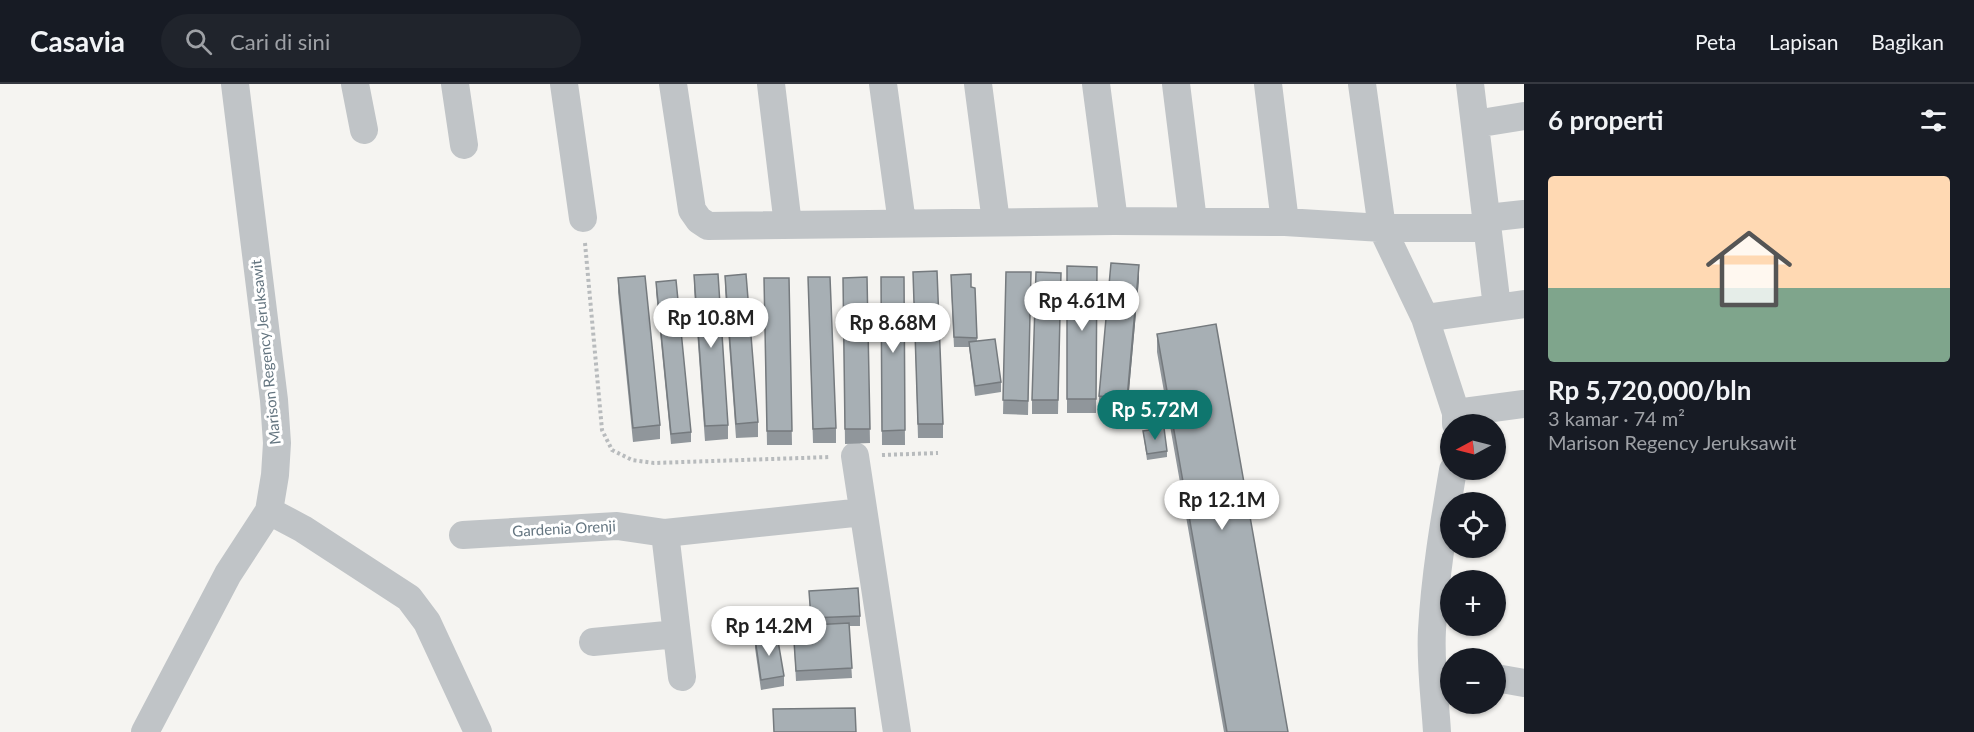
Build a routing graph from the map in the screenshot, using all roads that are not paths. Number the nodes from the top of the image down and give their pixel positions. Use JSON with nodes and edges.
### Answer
{"nodes":[{"id":1,"x":235,"y":84,"type":"edge"},
{"id":2,"x":356,"y":84,"type":"edge"},
{"id":3,"x":455,"y":84,"type":"edge"},
{"id":4,"x":564,"y":84,"type":"edge"},
{"id":5,"x":673,"y":84,"type":"edge"},
{"id":6,"x":771,"y":84,"type":"edge"},
{"id":7,"x":882,"y":84,"type":"edge"},
{"id":8,"x":978,"y":84,"type":"edge"},
{"id":9,"x":1096,"y":84,"type":"edge"},
{"id":10,"x":1176,"y":84,"type":"edge"},
{"id":11,"x":1268,"y":84,"type":"edge"},
{"id":12,"x":1362,"y":84,"type":"edge"},
{"id":13,"x":1470,"y":84,"type":"edge"},
{"id":14,"x":1524,"y":116,"type":"edge"},
{"id":15,"x":1475,"y":124,"type":"junction"},
{"id":16,"x":364,"y":130,"type":"dead end"},
{"id":17,"x":464,"y":144,"type":"dead end"},
{"id":18,"x":1524,"y":214,"type":"edge"},
{"id":19,"x":583,"y":218,"type":"road end"},
{"id":20,"x":1114,"y":221,"type":"junction"},
{"id":21,"x":1193,"y":221,"type":"junction"},
{"id":22,"x":996,"y":222,"type":"junction"},
{"id":23,"x":1285,"y":222,"type":"junction"},
{"id":24,"x":902,"y":223,"type":"junction"},
{"id":25,"x":1488,"y":223,"type":"junction"},
{"id":26,"x":788,"y":225,"type":"junction"},
{"id":27,"x":1382,"y":228,"type":"junction"},
{"id":28,"x":1511,"y":306,"type":"edge"},
{"id":29,"x":1425,"y":318,"type":"junction"},
{"id":30,"x":1524,"y":404,"type":"edge"},
{"id":31,"x":1454,"y":414,"type":"edge"},
{"id":32,"x":1479,"y":414,"type":"edge"},
{"id":33,"x":855,"y":456,"type":"road end"},
{"id":34,"x":1451,"y":480,"type":"edge"},
{"id":35,"x":269,"y":511,"type":"junction"},
{"id":36,"x":863,"y":512,"type":"junction"},
{"id":37,"x":665,"y":533,"type":"junction"},
{"id":38,"x":463,"y":535,"type":"dead end"},
{"id":39,"x":677,"y":634,"type":"junction"},
{"id":40,"x":593,"y":642,"type":"dead end"},
{"id":41,"x":1440,"y":666,"type":"edge"},
{"id":42,"x":682,"y":677,"type":"dead end"},
{"id":43,"x":1506,"y":680,"type":"edge"},
{"id":44,"x":1524,"y":683,"type":"edge"},
{"id":45,"x":1440,"y":686,"type":"edge"},
{"id":46,"x":144,"y":732,"type":"edge"},
{"id":47,"x":478,"y":732,"type":"edge"},
{"id":48,"x":897,"y":732,"type":"edge"},
{"id":49,"x":1437,"y":732,"type":"edge"}],
"edges":[{"from":1,"to":35,"type":"street","name":"Marison Regency Jeruksawit"},
{"from":2,"to":16,"type":"street"},
{"from":3,"to":17,"type":"street"},
{"from":4,"to":19,"type":"street"},
{"from":5,"to":26,"type":"street"},
{"from":6,"to":26,"type":"street"},
{"from":7,"to":24,"type":"street"},
{"from":8,"to":22,"type":"street"},
{"from":9,"to":20,"type":"street"},
{"from":10,"to":21,"type":"street"},
{"from":11,"to":23,"type":"street"},
{"from":12,"to":27,"type":"street"},
{"from":13,"to":15,"type":"street"},
{"from":14,"to":15,"type":"street"},
{"from":15,"to":25,"type":"street"},
{"from":18,"to":25,"type":"street"},
{"from":20,"to":21,"type":"street"},
{"from":20,"to":22,"type":"street"},
{"from":21,"to":23,"type":"street"},
{"from":22,"to":24,"type":"street"},
{"from":23,"to":27,"type":"street"},
{"from":24,"to":26,"type":"street"},
{"from":25,"to":27,"type":"street"},
{"from":25,"to":28,"type":"street"},
{"from":27,"to":29,"type":"street"},
{"from":28,"to":29,"type":"street"},
{"from":29,"to":31,"type":"street"},
{"from":30,"to":32,"type":"street"},
{"from":33,"to":36,"type":"street"},
{"from":34,"to":41,"type":"street"},
{"from":35,"to":46,"type":"street","name":"Marison Regency Jeruksawit"},
{"from":35,"to":47,"type":"street"},
{"from":36,"to":37,"type":"street","name":"Gardenia Orenji"},
{"from":36,"to":48,"type":"street"},
{"from":37,"to":38,"type":"street","name":"Gardenia Orenji"},
{"from":37,"to":39,"type":"street"},
{"from":39,"to":40,"type":"street"},
{"from":39,"to":42,"type":"street"},
{"from":43,"to":44,"type":"street"},
{"from":45,"to":49,"type":"street"}]}
